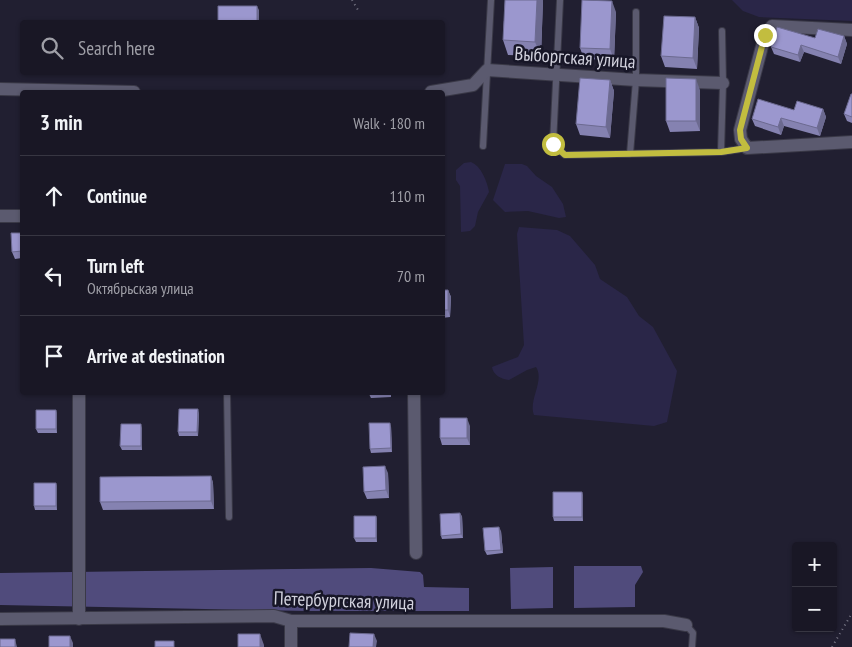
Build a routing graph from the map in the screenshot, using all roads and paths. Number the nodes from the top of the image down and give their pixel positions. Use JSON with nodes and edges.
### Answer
{"nodes":[{"id":1,"x":352,"y":0,"type":"edge"},
{"id":2,"x":491,"y":0,"type":"edge"},
{"id":3,"x":560,"y":0,"type":"edge"},
{"id":4,"x":358,"y":10,"type":"dead end"},
{"id":5,"x":636,"y":12,"type":"dead end"},
{"id":6,"x":852,"y":30,"type":"edge"},
{"id":7,"x":722,"y":31,"type":"dead end"},
{"id":8,"x":487,"y":70,"type":"junction"},
{"id":9,"x":556,"y":75,"type":"junction"},
{"id":10,"x":636,"y":80,"type":"junction"},
{"id":11,"x":723,"y":83,"type":"junction"},
{"id":12,"x":0,"y":89,"type":"edge"},
{"id":13,"x":45,"y":90,"type":"edge"},
{"id":14,"x":443,"y":90,"type":"edge"},
{"id":15,"x":852,"y":142,"type":"edge"},
{"id":16,"x":483,"y":146,"type":"dead end"},
{"id":17,"x":747,"y":148,"type":"junction"},
{"id":18,"x":721,"y":152,"type":"junction"},
{"id":19,"x":630,"y":154,"type":"junction"},
{"id":20,"x":0,"y":216,"type":"edge"},
{"id":21,"x":20,"y":216,"type":"edge"},
{"id":22,"x":78,"y":395,"type":"edge"},
{"id":23,"x":227,"y":395,"type":"edge"},
{"id":24,"x":414,"y":395,"type":"edge"},
{"id":25,"x":229,"y":517,"type":"dead end"},
{"id":26,"x":416,"y":553,"type":"dead end"},
{"id":27,"x":852,"y":613,"type":"edge"},
{"id":28,"x":0,"y":619,"type":"edge"},
{"id":29,"x":79,"y":619,"type":"junction"},
{"id":30,"x":291,"y":620,"type":"junction"},
{"id":31,"x":686,"y":625,"type":"joint"},
{"id":32,"x":291,"y":647,"type":"edge"},
{"id":33,"x":692,"y":647,"type":"edge"},
{"id":34,"x":832,"y":647,"type":"edge"}],
"edges":[{"from":1,"to":4,"type":"path"},
{"from":2,"to":8,"type":"lane"},
{"from":3,"to":9,"type":"lane"},
{"from":5,"to":10,"type":"lane"},
{"from":6,"to":17,"type":"street"},
{"from":7,"to":11,"type":"lane"},
{"from":8,"to":9,"type":"street","name":"Выборгская улица"},
{"from":8,"to":14,"type":"street","name":"Выборгская улица"},
{"from":8,"to":16,"type":"lane"},
{"from":9,"to":10,"type":"street","name":"Выборгская улица"},
{"from":9,"to":19,"type":"lane"},
{"from":10,"to":11,"type":"street","name":"Выборгская улица"},
{"from":10,"to":19,"type":"lane"},
{"from":11,"to":18,"type":"lane"},
{"from":12,"to":13,"type":"street"},
{"from":15,"to":17,"type":"street"},
{"from":17,"to":18,"type":"lane"},
{"from":18,"to":19,"type":"lane"},
{"from":20,"to":21,"type":"street"},
{"from":22,"to":29,"type":"street"},
{"from":23,"to":25,"type":"lane"},
{"from":24,"to":26,"type":"street"},
{"from":27,"to":34,"type":"path"},
{"from":28,"to":29,"type":"street","name":"Петербургская улица"},
{"from":29,"to":30,"type":"street","name":"Петербургская улица"},
{"from":30,"to":31,"type":"street","name":"Петербургская улица"},
{"from":30,"to":32,"type":"street"},
{"from":31,"to":33,"type":"lane"}]}
